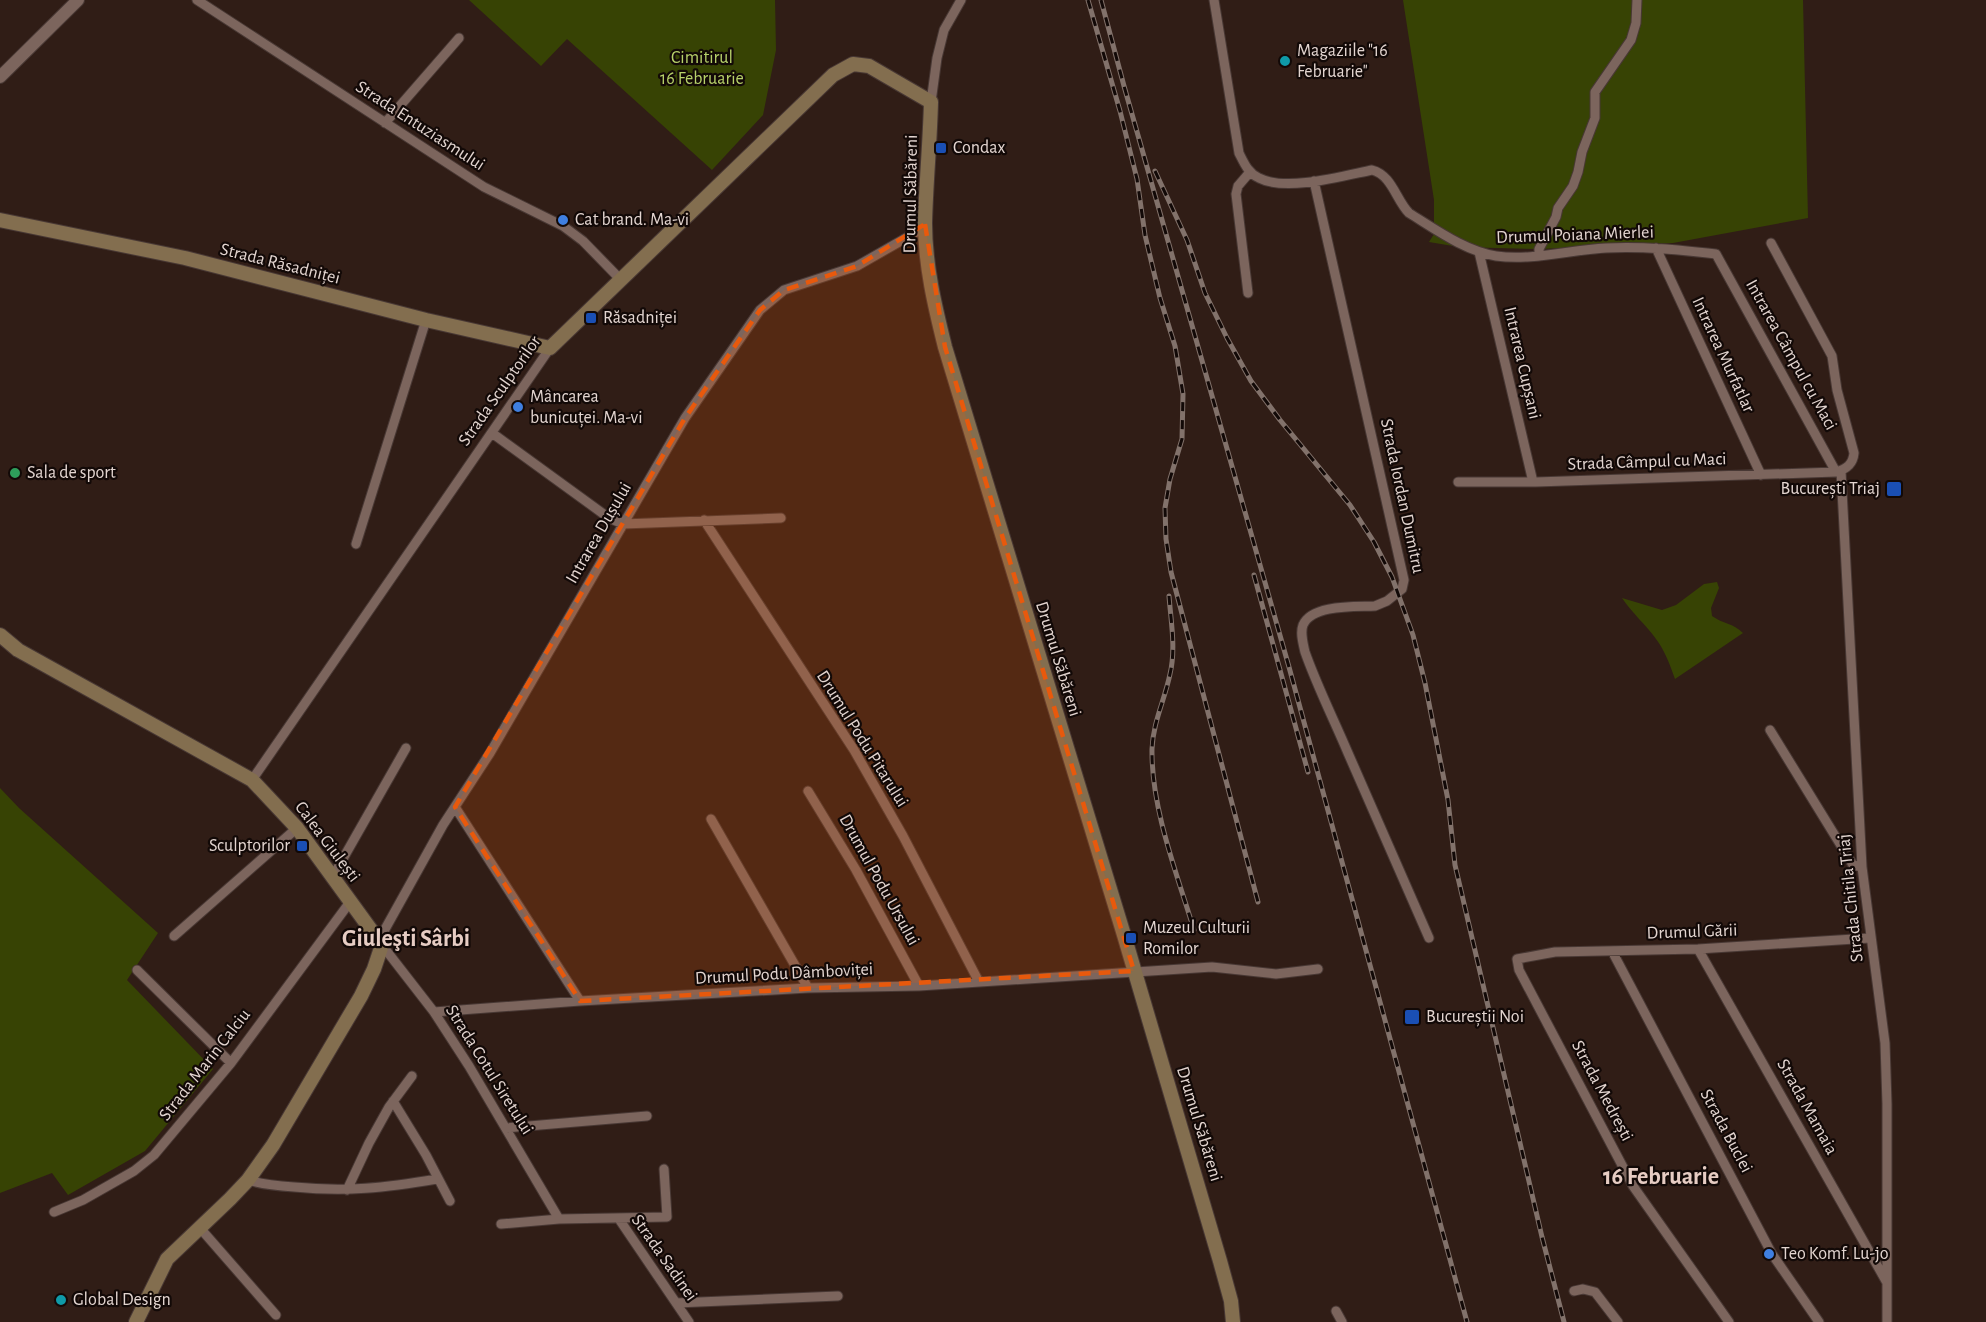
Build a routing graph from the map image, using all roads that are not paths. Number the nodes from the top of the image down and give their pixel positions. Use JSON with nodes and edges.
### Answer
{"nodes":[{"id":1,"x":78,"y":0,"type":"edge"},
{"id":2,"x":196,"y":0,"type":"edge"},
{"id":3,"x":961,"y":0,"type":"edge"},
{"id":4,"x":1214,"y":0,"type":"edge"},
{"id":5,"x":1637,"y":0,"type":"edge"},
{"id":6,"x":459,"y":38,"type":"dead end"},
{"id":7,"x":0,"y":77,"type":"edge"},
{"id":8,"x":931,"y":102,"type":"junction"},
{"id":9,"x":385,"y":123,"type":"junction"},
{"id":10,"x":1250,"y":172,"type":"junction"},
{"id":11,"x":1314,"y":181,"type":"junction"},
{"id":12,"x":0,"y":220,"type":"edge"},
{"id":13,"x":925,"y":224,"type":"junction"},
{"id":14,"x":1771,"y":243,"type":"dead end"},
{"id":15,"x":1656,"y":248,"type":"junction"},
{"id":16,"x":1479,"y":252,"type":"junction"},
{"id":17,"x":1716,"y":254,"type":"joint"},
{"id":18,"x":1539,"y":255,"type":"junction"},
{"id":19,"x":621,"y":280,"type":"junction"},
{"id":20,"x":1248,"y":293,"type":"dead end"},
{"id":21,"x":426,"y":320,"type":"junction"},
{"id":22,"x":550,"y":348,"type":"junction"},
{"id":23,"x":492,"y":433,"type":"junction"},
{"id":24,"x":1839,"y":472,"type":"junction"},
{"id":25,"x":1761,"y":475,"type":"junction"},
{"id":26,"x":1458,"y":482,"type":"dead end"},
{"id":27,"x":1533,"y":482,"type":"junction"},
{"id":28,"x":781,"y":518,"type":"dead end"},
{"id":29,"x":704,"y":520,"type":"junction"},
{"id":30,"x":623,"y":524,"type":"junction"},
{"id":31,"x":356,"y":544,"type":"dead end"},
{"id":32,"x":0,"y":635,"type":"edge"},
{"id":33,"x":1770,"y":730,"type":"dead end"},
{"id":34,"x":406,"y":748,"type":"dead end"},
{"id":35,"x":252,"y":780,"type":"junction"},
{"id":36,"x":808,"y":791,"type":"dead end"},
{"id":37,"x":455,"y":807,"type":"junction"},
{"id":38,"x":711,"y":819,"type":"dead end"},
{"id":39,"x":297,"y":828,"type":"junction"},
{"id":40,"x":1862,"y":867,"type":"junction"},
{"id":41,"x":332,"y":878,"type":"junction"},
{"id":42,"x":350,"y":902,"type":"junction"},
{"id":43,"x":174,"y":936,"type":"dead end"},
{"id":44,"x":1429,"y":938,"type":"dead end"},
{"id":45,"x":1870,"y":938,"type":"junction"},
{"id":46,"x":381,"y":943,"type":"junction"},
{"id":47,"x":1698,"y":949,"type":"junction"},
{"id":48,"x":1612,"y":951,"type":"junction"},
{"id":49,"x":1516,"y":959,"type":"joint"},
{"id":50,"x":1318,"y":969,"type":"dead end"},
{"id":51,"x":137,"y":970,"type":"dead end"},
{"id":52,"x":1134,"y":970,"type":"junction"},
{"id":53,"x":979,"y":982,"type":"junction"},
{"id":54,"x":919,"y":986,"type":"junction"},
{"id":55,"x":808,"y":988,"type":"junction"},
{"id":56,"x":580,"y":1001,"type":"junction"},
{"id":57,"x":434,"y":1012,"type":"junction"},
{"id":58,"x":231,"y":1063,"type":"junction"},
{"id":59,"x":412,"y":1076,"type":"dead end"},
{"id":60,"x":393,"y":1101,"type":"junction"},
{"id":61,"x":647,"y":1116,"type":"dead end"},
{"id":62,"x":506,"y":1128,"type":"junction"},
{"id":63,"x":664,"y":1169,"type":"dead end"},
{"id":64,"x":437,"y":1179,"type":"junction"},
{"id":65,"x":248,"y":1180,"type":"junction"},
{"id":66,"x":347,"y":1190,"type":"junction"},
{"id":67,"x":450,"y":1201,"type":"dead end"},
{"id":68,"x":54,"y":1212,"type":"dead end"},
{"id":69,"x":559,"y":1219,"type":"junction"},
{"id":70,"x":619,"y":1219,"type":"junction"},
{"id":71,"x":501,"y":1224,"type":"dead end"},
{"id":72,"x":200,"y":1227,"type":"junction"},
{"id":73,"x":1887,"y":1282,"type":"junction"},
{"id":74,"x":1574,"y":1291,"type":"dead end"},
{"id":75,"x":838,"y":1296,"type":"dead end"},
{"id":76,"x":676,"y":1303,"type":"junction"},
{"id":77,"x":1336,"y":1311,"type":"dead end"},
{"id":78,"x":276,"y":1315,"type":"dead end"},
{"id":79,"x":136,"y":1322,"type":"edge"},
{"id":80,"x":689,"y":1322,"type":"edge"},
{"id":81,"x":1233,"y":1322,"type":"edge"},
{"id":82,"x":1342,"y":1322,"type":"edge"},
{"id":83,"x":1618,"y":1322,"type":"edge"},
{"id":84,"x":1729,"y":1322,"type":"edge"},
{"id":85,"x":1819,"y":1322,"type":"edge"},
{"id":86,"x":1887,"y":1322,"type":"edge"}],
"edges":[{"from":1,"to":7,"type":"street"},
{"from":2,"to":9,"type":"street","name":"Strada Entuziasmului"},
{"from":3,"to":8,"type":"street","name":"Drumul Săbăreni"},
{"from":4,"to":10,"type":"street"},
{"from":5,"to":18,"type":"street"},
{"from":6,"to":9,"type":"street"},
{"from":8,"to":13,"type":"main road","name":"Drumul Săbăreni"},
{"from":8,"to":19,"type":"main road","name":"Strada Sculptorilor"},
{"from":9,"to":19,"type":"street","name":"Strada Entuziasmului"},
{"from":10,"to":11,"type":"street","name":"Drumul Poiana Mierlei"},
{"from":10,"to":20,"type":"street"},
{"from":11,"to":16,"type":"street","name":"Drumul Poiana Mierlei"},
{"from":11,"to":44,"type":"street","name":"Strada Iordan Dumitru"},
{"from":12,"to":21,"type":"main road","name":"Strada Răsadniței"},
{"from":13,"to":30,"type":"street","name":"Intrarea Dușului"},
{"from":13,"to":52,"type":"main road","name":"Drumul Săbăreni"},
{"from":14,"to":24,"type":"street"},
{"from":15,"to":17,"type":"street","name":"Drumul Poiana Mierlei"},
{"from":15,"to":18,"type":"street","name":"Drumul Poiana Mierlei"},
{"from":15,"to":25,"type":"street","name":"Intrarea Murfatlar"},
{"from":16,"to":18,"type":"street","name":"Drumul Poiana Mierlei"},
{"from":16,"to":27,"type":"street","name":"Intrarea Cupșani"},
{"from":17,"to":24,"type":"street","name":"Intrarea Câmpul cu Maci"},
{"from":19,"to":22,"type":"main road","name":"Strada Sculptorilor"},
{"from":21,"to":22,"type":"main road","name":"Strada Răsadniței"},
{"from":21,"to":31,"type":"street"},
{"from":22,"to":23,"type":"street","name":"Strada Sculptorilor"},
{"from":23,"to":30,"type":"street"},
{"from":23,"to":35,"type":"street","name":"Strada Sculptorilor"},
{"from":24,"to":25,"type":"street","name":"Strada Câmpul cu Maci"},
{"from":24,"to":40,"type":"street","name":"Strada Chitila Triaj"},
{"from":25,"to":27,"type":"street","name":"Strada Câmpul cu Maci"},
{"from":26,"to":27,"type":"street","name":"Strada Câmpul cu Maci"},
{"from":28,"to":29,"type":"street"},
{"from":29,"to":30,"type":"street"},
{"from":29,"to":53,"type":"street","name":"Drumul Podu Pitarului"},
{"from":30,"to":37,"type":"street","name":"Intrarea Dușului"},
{"from":32,"to":35,"type":"main road","name":"Calea Giulești"},
{"from":33,"to":40,"type":"street"},
{"from":34,"to":41,"type":"street"},
{"from":35,"to":39,"type":"main road","name":"Calea Giulești"},
{"from":36,"to":54,"type":"street","name":"Drumul Podu Ursului"},
{"from":37,"to":46,"type":"street","name":"Intrarea Dușului"},
{"from":37,"to":56,"type":"street"},
{"from":38,"to":55,"type":"street"},
{"from":39,"to":41,"type":"main road","name":"Calea Giulești"},
{"from":39,"to":43,"type":"street"},
{"from":40,"to":45,"type":"street","name":"Strada Chitila Triaj"},
{"from":41,"to":42,"type":"main road","name":"Calea Giulești"},
{"from":42,"to":46,"type":"main road","name":"Calea Giulești"},
{"from":42,"to":58,"type":"street","name":"Strada Marin Calciu"},
{"from":45,"to":47,"type":"street","name":"Drumul Gării"},
{"from":45,"to":73,"type":"street","name":"Strada Chitila Triaj"},
{"from":46,"to":57,"type":"street","name":"Strada Cotul Siretului"},
{"from":46,"to":65,"type":"main road"},
{"from":47,"to":48,"type":"street","name":"Drumul Gării"},
{"from":47,"to":73,"type":"street","name":"Strada Mamaia"},
{"from":48,"to":49,"type":"street","name":"Drumul Gării"},
{"from":48,"to":85,"type":"street","name":"Strada Buclei"},
{"from":49,"to":84,"type":"street","name":"Strada Medrești"},
{"from":50,"to":52,"type":"street"},
{"from":51,"to":58,"type":"street"},
{"from":52,"to":53,"type":"street","name":"Drumul Podu Dâmboviței"},
{"from":52,"to":81,"type":"main road","name":"Drumul Săbăreni"},
{"from":53,"to":54,"type":"street","name":"Drumul Podu Dâmboviței"},
{"from":54,"to":55,"type":"street","name":"Drumul Podu Dâmboviței"},
{"from":55,"to":56,"type":"street","name":"Drumul Podu Dâmboviței"},
{"from":56,"to":57,"type":"street","name":"Drumul Podu Dâmboviței"},
{"from":57,"to":62,"type":"street","name":"Strada Cotul Siretului"},
{"from":58,"to":68,"type":"street","name":"Strada Marin Calciu"},
{"from":59,"to":60,"type":"street"},
{"from":60,"to":64,"type":"street"},
{"from":60,"to":66,"type":"street"},
{"from":61,"to":62,"type":"street"},
{"from":62,"to":69,"type":"street","name":"Strada Cotul Siretului"},
{"from":63,"to":70,"type":"street"},
{"from":64,"to":66,"type":"street"},
{"from":64,"to":67,"type":"street"},
{"from":65,"to":66,"type":"street"},
{"from":65,"to":72,"type":"main road"},
{"from":69,"to":70,"type":"street","name":"Strada Sadinei"},
{"from":69,"to":71,"type":"street","name":"Strada Sadinei"},
{"from":70,"to":76,"type":"street","name":"Strada Sadinei"},
{"from":72,"to":78,"type":"street"},
{"from":72,"to":79,"type":"main road"},
{"from":73,"to":86,"type":"street","name":"Strada Chitila Triaj"},
{"from":74,"to":83,"type":"street"},
{"from":75,"to":76,"type":"street"},
{"from":76,"to":80,"type":"street","name":"Strada Sadinei"},
{"from":77,"to":82,"type":"street"}]}
